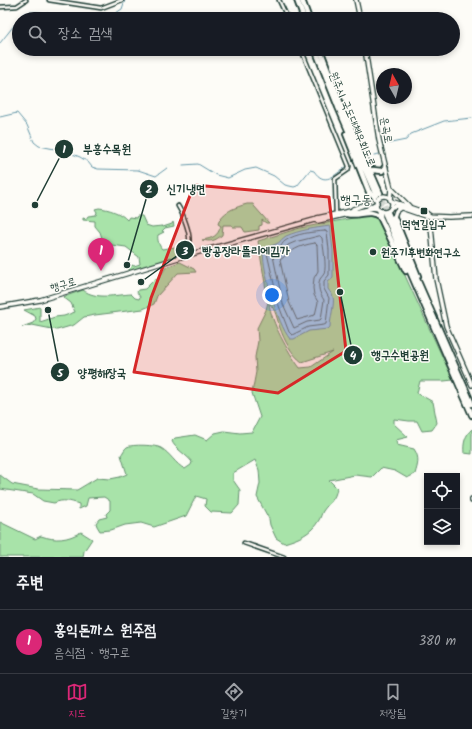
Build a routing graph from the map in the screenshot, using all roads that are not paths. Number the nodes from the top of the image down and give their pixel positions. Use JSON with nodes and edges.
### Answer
{"nodes":[{"id":1,"x":26,"y":0,"type":"edge"},
{"id":2,"x":49,"y":0,"type":"edge"},
{"id":3,"x":122,"y":0,"type":"edge"},
{"id":4,"x":279,"y":0,"type":"edge"},
{"id":5,"x":297,"y":0,"type":"edge"},
{"id":6,"x":302,"y":0,"type":"edge"},
{"id":7,"x":356,"y":0,"type":"edge"},
{"id":8,"x":0,"y":7,"type":"edge"},
{"id":9,"x":284,"y":12,"type":"edge"},
{"id":10,"x":301,"y":12,"type":"edge"},
{"id":11,"x":306,"y":12,"type":"edge"},
{"id":12,"x":359,"y":12,"type":"edge"},
{"id":13,"x":304,"y":56,"type":"edge"},
{"id":14,"x":318,"y":56,"type":"edge"},
{"id":15,"x":322,"y":56,"type":"edge"},
{"id":16,"x":366,"y":56,"type":"edge"},
{"id":17,"x":340,"y":107,"type":"junction"},
{"id":18,"x":385,"y":167,"type":"junction"},
{"id":19,"x":373,"y":170,"type":"junction"},
{"id":20,"x":391,"y":189,"type":"junction"},
{"id":21,"x":369,"y":192,"type":"junction"},
{"id":22,"x":378,"y":194,"type":"tunnel mouth"},
{"id":23,"x":388,"y":199,"type":"junction"},
{"id":24,"x":377,"y":202,"type":"junction"},
{"id":25,"x":178,"y":206,"type":"dead end"},
{"id":26,"x":400,"y":208,"type":"junction"},
{"id":27,"x":411,"y":208,"type":"junction"},
{"id":28,"x":379,"y":210,"type":"junction"},
{"id":29,"x":389,"y":211,"type":"junction"},
{"id":30,"x":346,"y":213,"type":"junction"},
{"id":31,"x":336,"y":214,"type":"junction"},
{"id":32,"x":430,"y":216,"type":"junction"},
{"id":33,"x":472,"y":216,"type":"edge"},
{"id":34,"x":380,"y":217,"type":"junction"},
{"id":35,"x":394,"y":217,"type":"junction"},
{"id":36,"x":314,"y":220,"type":"junction"},
{"id":37,"x":178,"y":258,"type":"junction"},
{"id":38,"x":421,"y":292,"type":"junction"},
{"id":39,"x":0,"y":307,"type":"edge"},
{"id":40,"x":472,"y":385,"type":"edge"},
{"id":41,"x":472,"y":404,"type":"edge"},
{"id":42,"x":472,"y":415,"type":"edge"},
{"id":43,"x":244,"y":543,"type":"dead end"},
{"id":44,"x":284,"y":557,"type":"edge"}],
"edges":[{"from":1,"to":8,"type":"street"},
{"from":2,"to":3,"type":"street"},
{"from":4,"to":9,"type":"street"},
{"from":5,"to":10,"type":"highway"},
{"from":6,"to":11,"type":"highway"},
{"from":7,"to":12,"type":"street"},
{"from":13,"to":31,"type":"street"},
{"from":14,"to":17,"type":"highway","name":"원주시 국도대체우회도로"},
{"from":15,"to":17,"type":"highway"},
{"from":16,"to":18,"type":"street","name":"운곡로"},
{"from":17,"to":19,"type":"highway"},
{"from":17,"to":21,"type":"highway"},
{"from":17,"to":22,"type":"highway"},
{"from":18,"to":19,"type":"highway"},
{"from":18,"to":20,"type":"street","name":"운곡로"},
{"from":19,"to":23,"type":"highway"},
{"from":20,"to":23,"type":"street"},
{"from":20,"to":27,"type":"street"},
{"from":21,"to":24,"type":"street"},
{"from":21,"to":30,"type":"street"},
{"from":23,"to":24,"type":"street","name":"행구로"},
{"from":23,"to":27,"type":"street"},
{"from":23,"to":29,"type":"street"},
{"from":24,"to":28,"type":"street"},
{"from":24,"to":30,"type":"street","name":"행구로"},
{"from":25,"to":37,"type":"street"},
{"from":26,"to":29,"type":"street","name":"행구로"},
{"from":26,"to":32,"type":"street","name":"행구로"},
{"from":26,"to":35,"type":"street"},
{"from":27,"to":32,"type":"street"},
{"from":28,"to":29,"type":"street","name":"행구로"},
{"from":28,"to":30,"type":"street","name":"행구로"},
{"from":28,"to":34,"type":"highway"},
{"from":29,"to":35,"type":"street"},
{"from":29,"to":38,"type":"highway"},
{"from":30,"to":31,"type":"street","name":"행구로"},
{"from":30,"to":34,"type":"highway"},
{"from":30,"to":36,"type":"street","name":"행구로"},
{"from":31,"to":36,"type":"street","name":"행구로"},
{"from":32,"to":33,"type":"street"},
{"from":32,"to":40,"type":"street"},
{"from":34,"to":38,"type":"highway"},
{"from":35,"to":38,"type":"highway"},
{"from":36,"to":37,"type":"street","name":"행구로"},
{"from":37,"to":39,"type":"street","name":"행구로"},
{"from":38,"to":41,"type":"highway"},
{"from":38,"to":42,"type":"highway"},
{"from":43,"to":44,"type":"street"}]}
